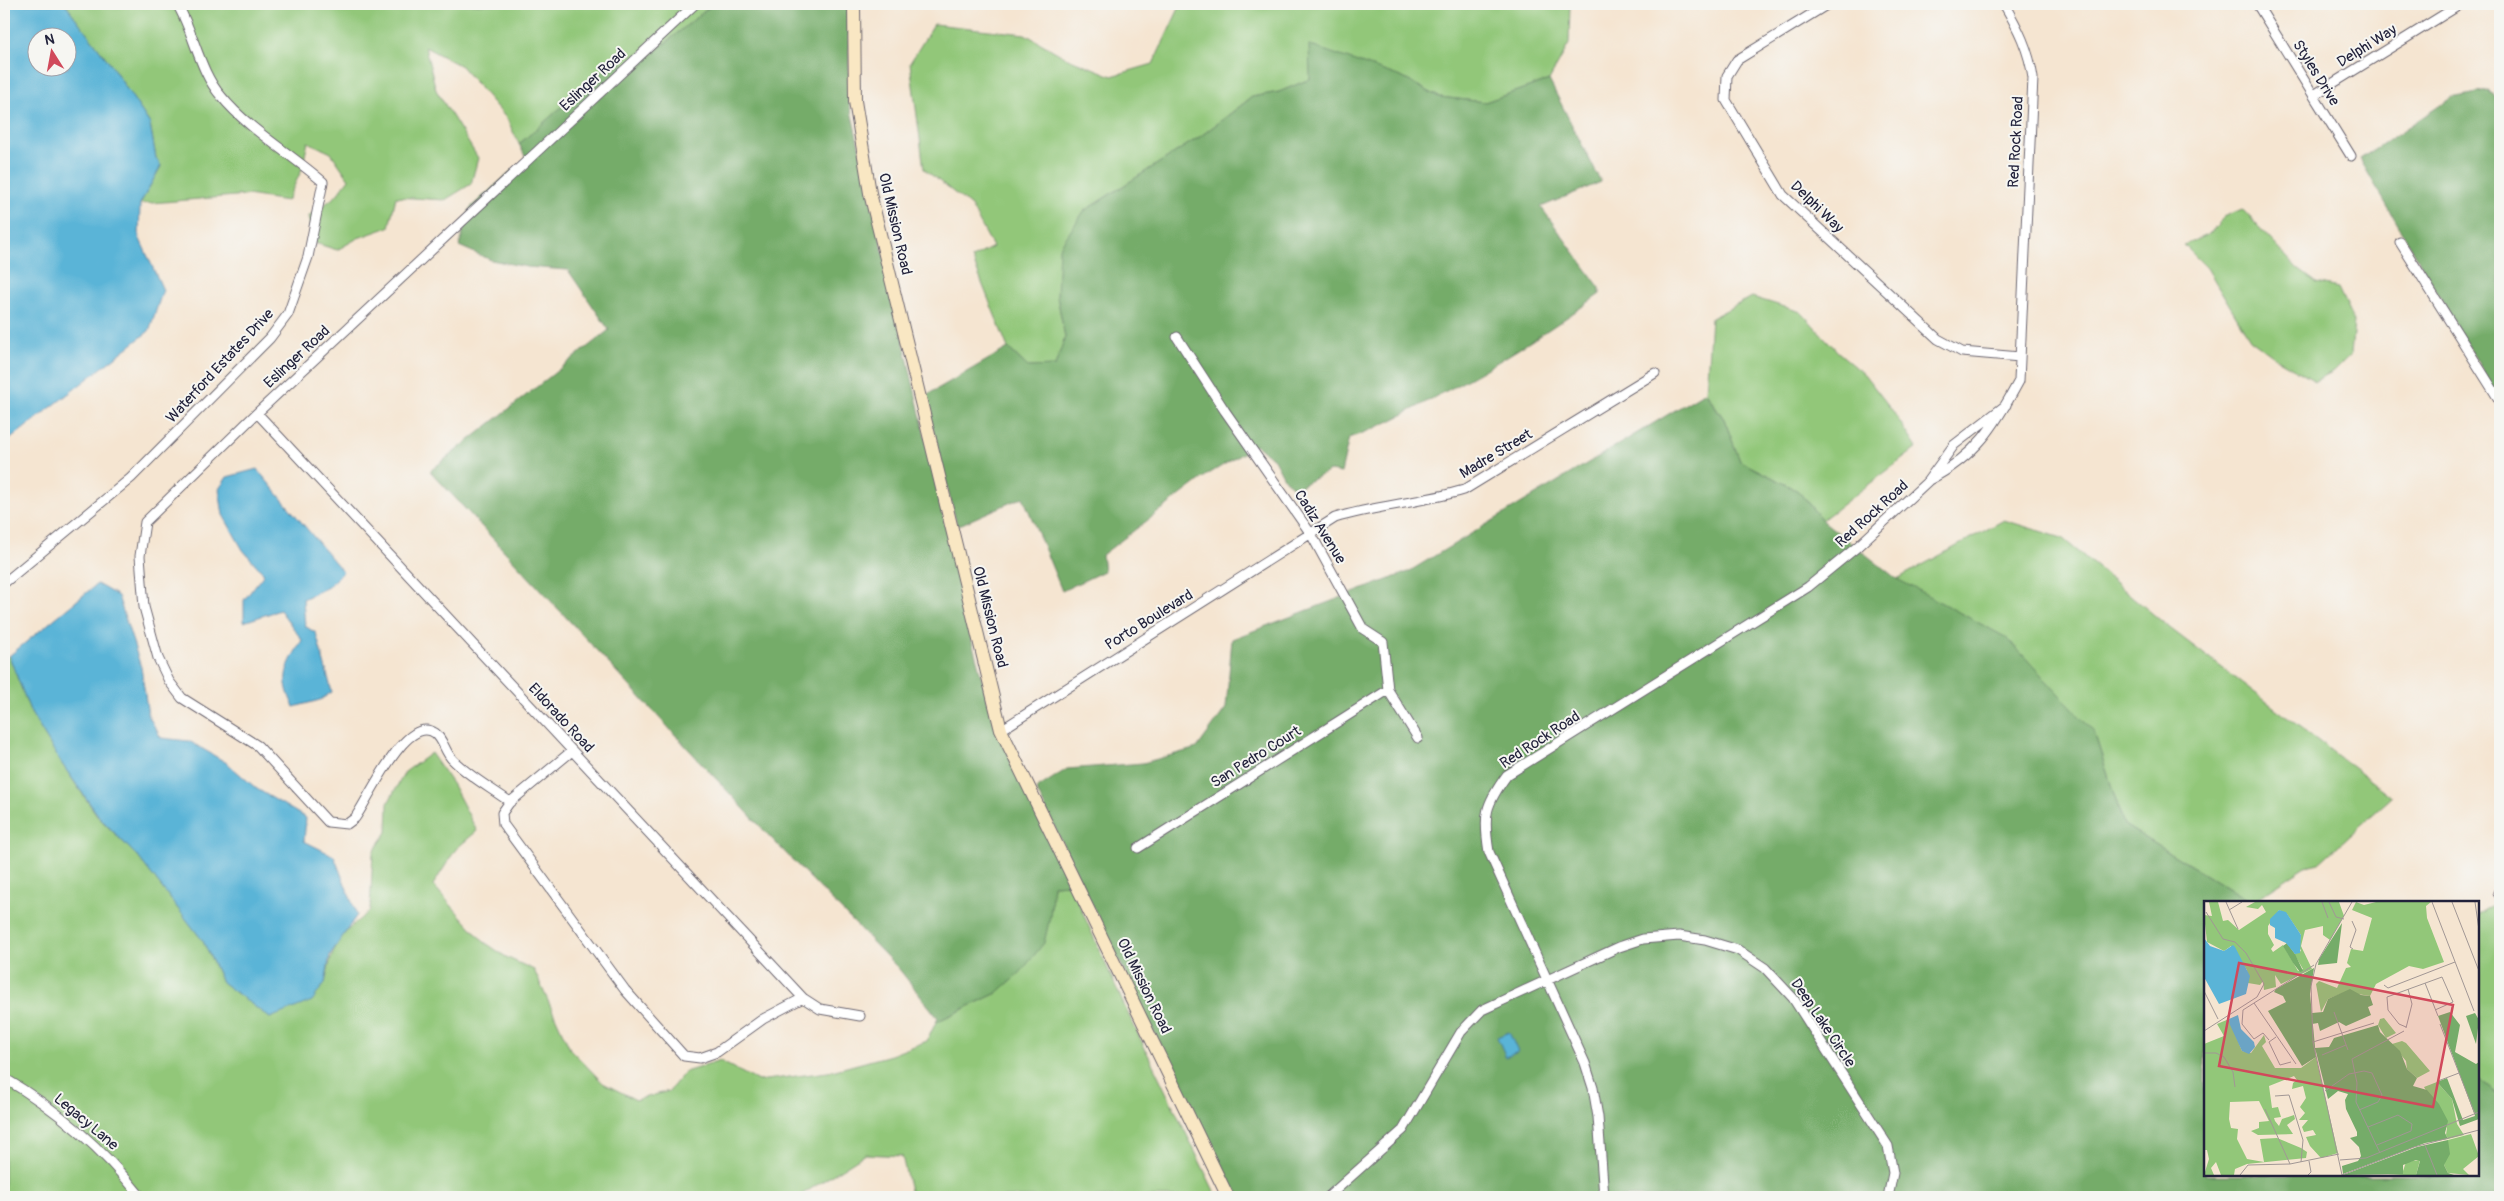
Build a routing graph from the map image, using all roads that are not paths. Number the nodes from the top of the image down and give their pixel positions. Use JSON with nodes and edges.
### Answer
{"nodes":[{"id":1,"x":177,"y":4,"type":"edge"},
{"id":2,"x":695,"y":4,"type":"edge"},
{"id":3,"x":854,"y":4,"type":"edge"},
{"id":4,"x":1828,"y":4,"type":"edge"},
{"id":5,"x":2004,"y":4,"type":"edge"},
{"id":6,"x":2257,"y":4,"type":"edge"},
{"id":7,"x":2461,"y":4,"type":"edge"},
{"id":8,"x":2314,"y":95,"type":"junction"},
{"id":9,"x":2351,"y":156,"type":"dead end"},
{"id":10,"x":2400,"y":242,"type":"dead end"},
{"id":11,"x":1177,"y":337,"type":"dead end"},
{"id":12,"x":2020,"y":358,"type":"junction"},
{"id":13,"x":1655,"y":373,"type":"dead end"},
{"id":14,"x":2500,"y":401,"type":"edge"},
{"id":15,"x":2006,"y":405,"type":"junction"},
{"id":16,"x":257,"y":413,"type":"junction"},
{"id":17,"x":1963,"y":439,"type":"junction"},
{"id":18,"x":1971,"y":452,"type":"junction"},
{"id":19,"x":1927,"y":482,"type":"junction"},
{"id":20,"x":1311,"y":534,"type":"junction"},
{"id":21,"x":4,"y":583,"type":"edge"},
{"id":22,"x":1388,"y":690,"type":"junction"},
{"id":23,"x":1001,"y":730,"type":"junction"},
{"id":24,"x":1418,"y":738,"type":"dead end"},
{"id":25,"x":572,"y":751,"type":"junction"},
{"id":26,"x":510,"y":802,"type":"junction"},
{"id":27,"x":1138,"y":848,"type":"dead end"},
{"id":28,"x":1547,"y":979,"type":"junction"},
{"id":29,"x":803,"y":998,"type":"junction"},
{"id":30,"x":860,"y":1016,"type":"dead end"},
{"id":31,"x":4,"y":1078,"type":"edge"},
{"id":32,"x":141,"y":1197,"type":"edge"},
{"id":33,"x":1228,"y":1197,"type":"edge"},
{"id":34,"x":1328,"y":1197,"type":"edge"},
{"id":35,"x":1604,"y":1197,"type":"edge"},
{"id":36,"x":1888,"y":1197,"type":"edge"}],
"edges":[{"from":1,"to":21,"type":"street","name":"Waterford Estates Drive"},
{"from":2,"to":16,"type":"street","name":"Eslinger Road"},
{"from":3,"to":23,"type":"street","name":"Old Mission Road"},
{"from":4,"to":12,"type":"street","name":"Delphi Way"},
{"from":5,"to":12,"type":"street","name":"Red Rock Road"},
{"from":6,"to":8,"type":"street","name":"Styles Drive"},
{"from":7,"to":8,"type":"street","name":"Delphi Way"},
{"from":8,"to":9,"type":"street","name":"Styles Drive"},
{"from":10,"to":14,"type":"street"},
{"from":11,"to":20,"type":"street","name":"Cadiz Avenue"},
{"from":12,"to":15,"type":"street","name":"Red Rock Road"},
{"from":13,"to":20,"type":"street","name":"Madre Street"},
{"from":15,"to":17,"type":"street","name":"Red Rock Road"},
{"from":15,"to":18,"type":"street","name":"Red Rock Road"},
{"from":16,"to":25,"type":"street","name":"Eldorado Road"},
{"from":16,"to":26,"type":"street","name":"Eslinger Road"},
{"from":17,"to":18,"type":"street"},
{"from":17,"to":19,"type":"street","name":"Red Rock Road"},
{"from":18,"to":19,"type":"street","name":"Red Rock Road"},
{"from":19,"to":28,"type":"street","name":"Red Rock Road"},
{"from":20,"to":22,"type":"street","name":"Cadiz Avenue"},
{"from":20,"to":23,"type":"street","name":"Porto Boulevard"},
{"from":22,"to":24,"type":"street","name":"Cadiz Avenue"},
{"from":22,"to":27,"type":"street","name":"San Pedro Court"},
{"from":23,"to":33,"type":"street","name":"Old Mission Road"},
{"from":25,"to":26,"type":"street"},
{"from":25,"to":29,"type":"street","name":"Eldorado Road"},
{"from":26,"to":29,"type":"street"},
{"from":28,"to":34,"type":"street","name":"Deep Lake Circle"},
{"from":28,"to":35,"type":"street","name":"Red Rock Road"},
{"from":28,"to":36,"type":"street","name":"Deep Lake Circle"},
{"from":29,"to":30,"type":"street","name":"Eldorado Road"},
{"from":31,"to":32,"type":"street","name":"Legacy Lane"}]}
